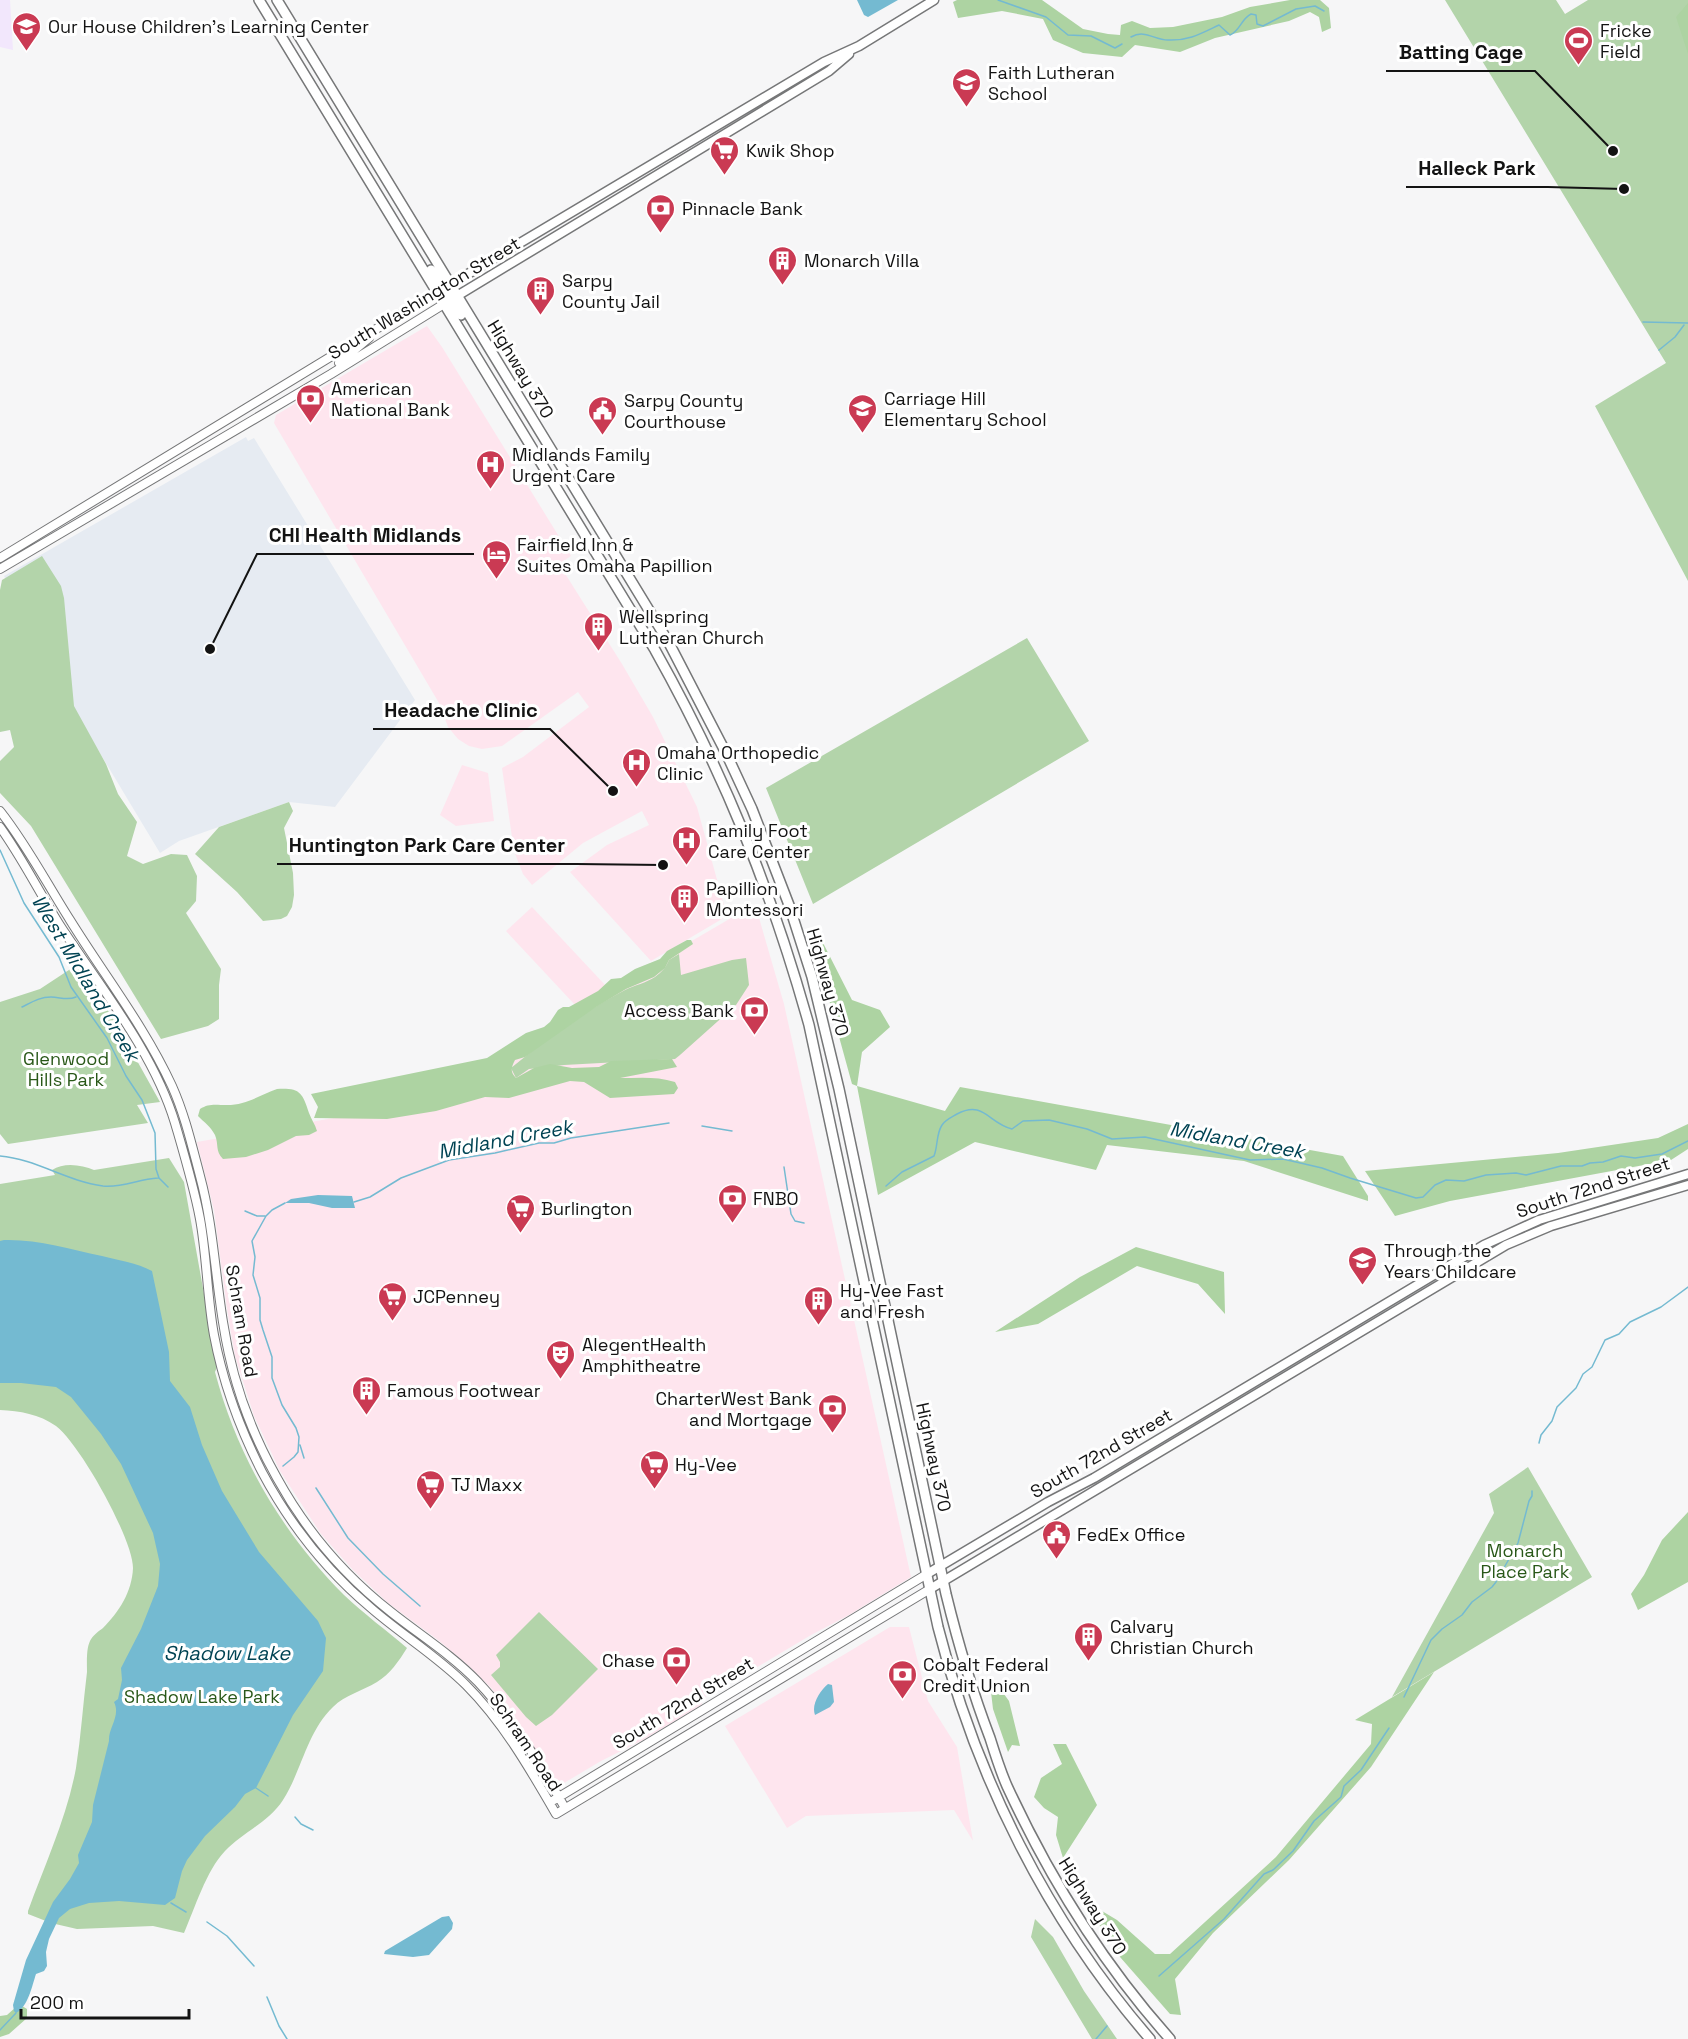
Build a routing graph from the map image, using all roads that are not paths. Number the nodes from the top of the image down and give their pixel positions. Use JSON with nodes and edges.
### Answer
{"nodes":[{"id":1,"x":259,"y":0,"type":"edge"},
{"id":2,"x":277,"y":0,"type":"edge"},
{"id":3,"x":934,"y":0,"type":"edge"},
{"id":4,"x":859,"y":46,"type":"junction"},
{"id":5,"x":444,"y":289,"type":"junction"},
{"id":6,"x":451,"y":300,"type":"junction"},
{"id":7,"x":378,"y":329,"type":"junction"},
{"id":8,"x":324,"y":361,"type":"junction"},
{"id":9,"x":332,"y":373,"type":"junction"},
{"id":10,"x":285,"y":400,"type":"junction"},
{"id":11,"x":0,"y":558,"type":"edge"},
{"id":12,"x":0,"y":569,"type":"edge"},
{"id":13,"x":0,"y":811,"type":"edge"},
{"id":14,"x":0,"y":827,"type":"edge"},
{"id":15,"x":1688,"y":1174,"type":"edge"},
{"id":16,"x":1688,"y":1185,"type":"edge"},
{"id":17,"x":941,"y":1566,"type":"junction"},
{"id":18,"x":927,"y":1574,"type":"junction"},
{"id":19,"x":943,"y":1581,"type":"junction"},
{"id":20,"x":930,"y":1589,"type":"junction"},
{"id":21,"x":558,"y":1797,"type":"junction"},
{"id":22,"x":549,"y":1803,"type":"junction"},
{"id":23,"x":565,"y":1809,"type":"junction"},
{"id":24,"x":556,"y":1814,"type":"joint"},
{"id":25,"x":1150,"y":2039,"type":"edge"},
{"id":26,"x":1170,"y":2039,"type":"edge"}],
"edges":[{"from":1,"to":5,"type":"highway","name":"Highway 370"},
{"from":2,"to":5,"type":"highway","name":"Highway 370"},
{"from":3,"to":4,"type":"main road","name":"South Washington Street"},
{"from":4,"to":5,"type":"main road","name":"South Washington Street"},
{"from":4,"to":6,"type":"main road","name":"South Washington Street"},
{"from":5,"to":6,"type":"highway","name":"Highway 370"},
{"from":5,"to":6,"type":"highway","name":"Highway 370"},
{"from":5,"to":7,"type":"main road","name":"South Washington Street"},
{"from":6,"to":9,"type":"main road","name":"South Washington Street"},
{"from":6,"to":17,"type":"highway","name":"Highway 370"},
{"from":6,"to":18,"type":"highway","name":"Highway 370"},
{"from":7,"to":8,"type":"main road","name":"South Washington Street"},
{"from":7,"to":9,"type":"main road"},
{"from":8,"to":10,"type":"main road"},
{"from":8,"to":11,"type":"main road","name":"South Washington Street"},
{"from":9,"to":10,"type":"main road","name":"South Washington Street"},
{"from":10,"to":12,"type":"main road","name":"South Washington Street"},
{"from":13,"to":21,"type":"main road","name":"Schram Road"},
{"from":14,"to":22,"type":"main road","name":"Schram Road"},
{"from":15,"to":17,"type":"main road","name":"South 72nd Street"},
{"from":16,"to":19,"type":"main road","name":"South 72nd Street"},
{"from":17,"to":18,"type":"main road","name":"South 72nd Street"},
{"from":17,"to":19,"type":"highway","name":"Highway 370"},
{"from":18,"to":20,"type":"highway","name":"Highway 370"},
{"from":18,"to":21,"type":"main road","name":"South 72nd Street"},
{"from":19,"to":20,"type":"main road","name":"South 72nd Street"},
{"from":19,"to":26,"type":"highway","name":"Highway 370"},
{"from":20,"to":23,"type":"main road","name":"South 72nd Street"},
{"from":20,"to":25,"type":"highway","name":"Highway 370"},
{"from":21,"to":22,"type":"main road","name":"South 72nd Street"},
{"from":21,"to":23,"type":"main road","name":"Schram Road"},
{"from":22,"to":24,"type":"main road","name":"Schram Road"},
{"from":23,"to":24,"type":"main road","name":"South 72nd Street"}]}
